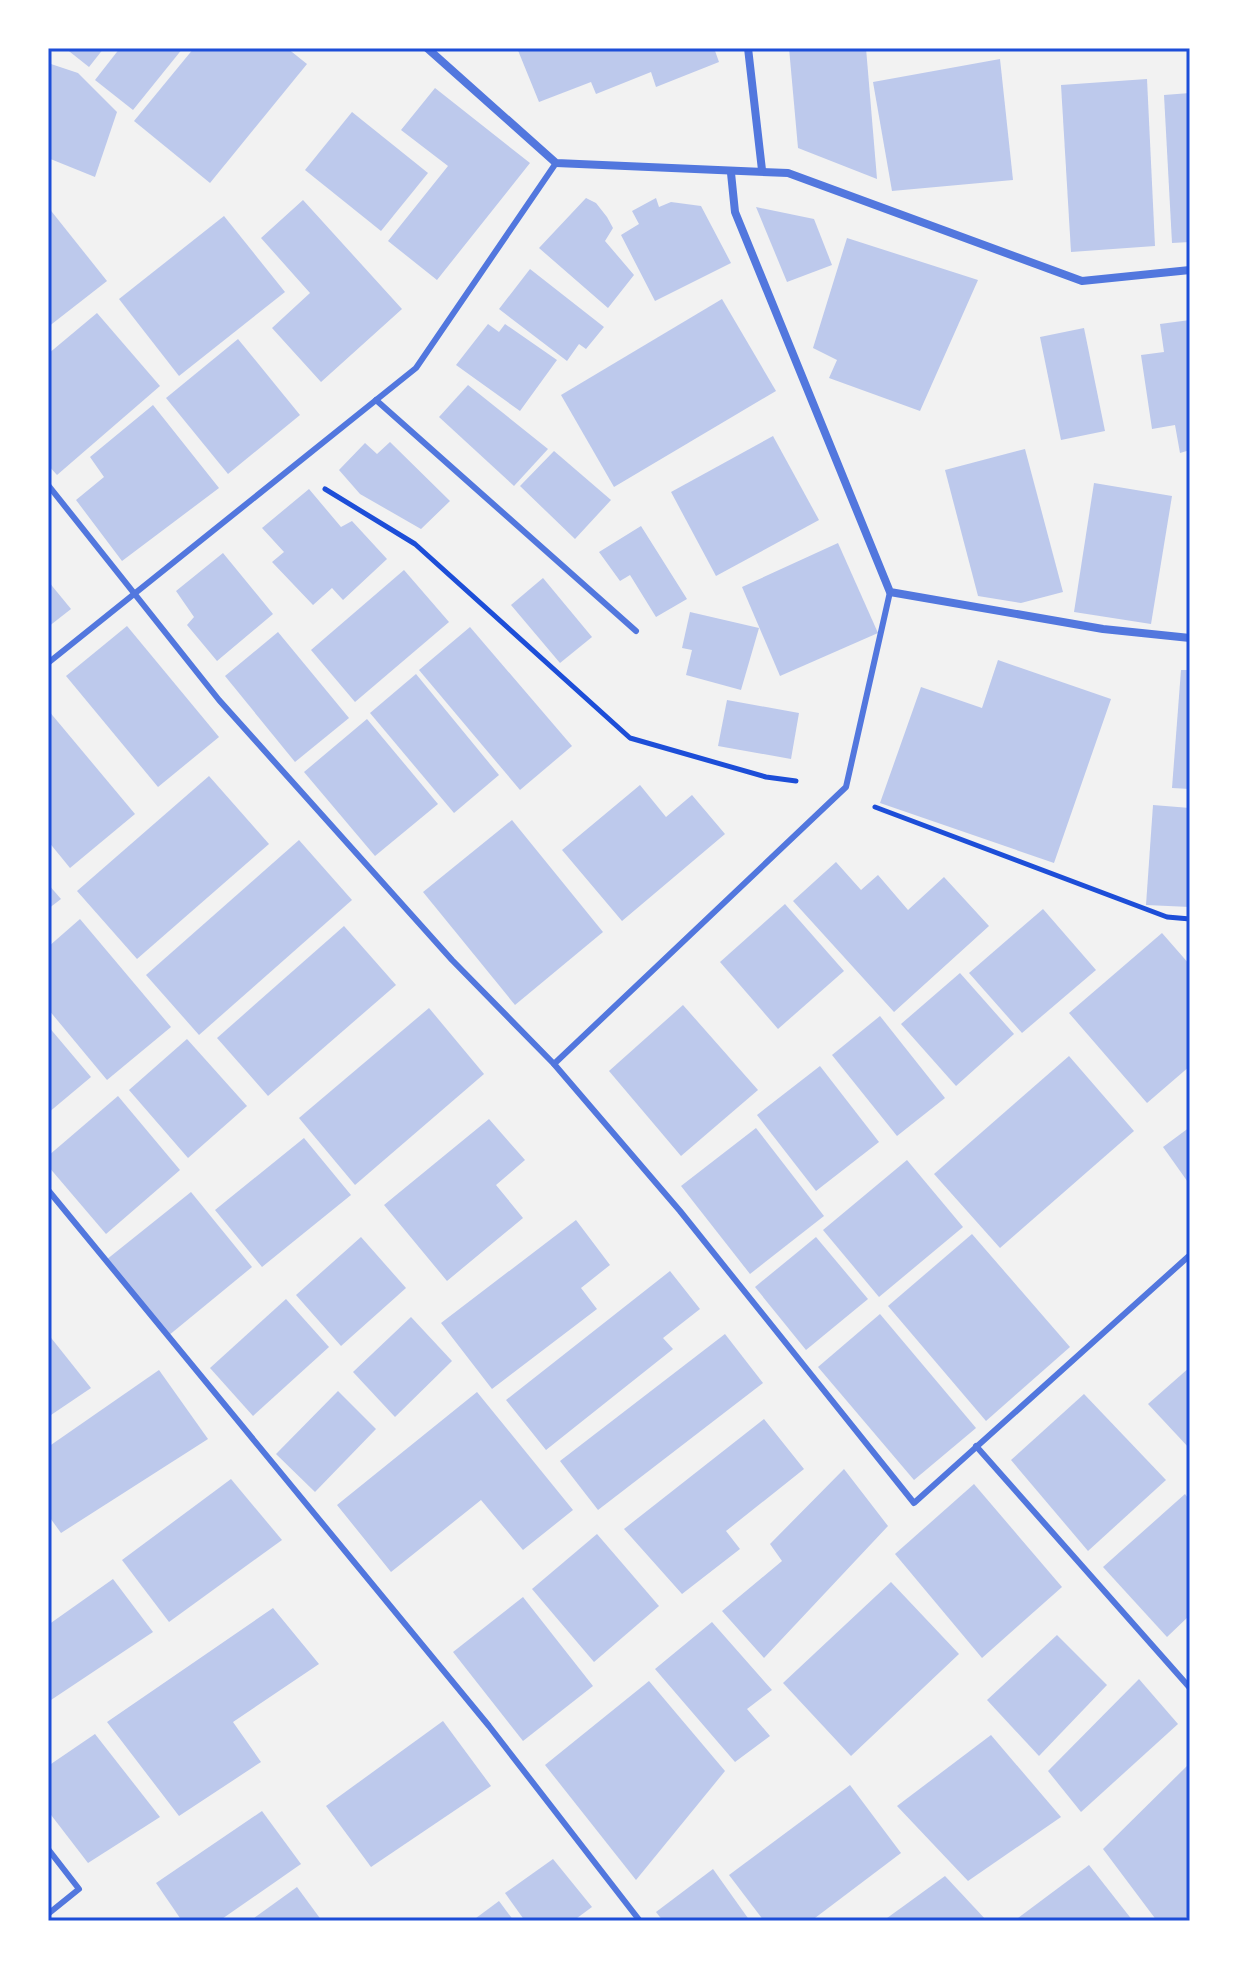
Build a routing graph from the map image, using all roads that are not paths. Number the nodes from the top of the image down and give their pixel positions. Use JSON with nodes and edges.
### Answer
{"nodes":[{"id":1,"x":427,"y":48,"type":"edge"},
{"id":2,"x":748,"y":48,"type":"edge"},
{"id":3,"x":556,"y":163,"type":"junction"},
{"id":4,"x":762,"y":170,"type":"junction"},
{"id":5,"x":731,"y":173,"type":"junction"},
{"id":6,"x":1190,"y":270,"type":"edge"},
{"id":7,"x":376,"y":400,"type":"junction"},
{"id":8,"x":48,"y":485,"type":"edge"},
{"id":9,"x":890,"y":592,"type":"junction"},
{"id":10,"x":133,"y":593,"type":"junction"},
{"id":11,"x":636,"y":631,"type":"dead end"},
{"id":12,"x":1190,"y":638,"type":"edge"},
{"id":13,"x":48,"y":663,"type":"edge"},
{"id":14,"x":554,"y":1064,"type":"junction"},
{"id":15,"x":48,"y":1190,"type":"edge"},
{"id":16,"x":1190,"y":1255,"type":"edge"},
{"id":17,"x":976,"y":1446,"type":"junction"},
{"id":18,"x":1190,"y":1688,"type":"edge"},
{"id":19,"x":48,"y":1849,"type":"edge"},
{"id":20,"x":48,"y":1914,"type":"edge"},
{"id":21,"x":640,"y":1921,"type":"edge"}],
"edges":[{"from":1,"to":3,"type":"street"},
{"from":2,"to":4,"type":"street"},
{"from":3,"to":5,"type":"street"},
{"from":3,"to":7,"type":"lane"},
{"from":4,"to":5,"type":"street"},
{"from":4,"to":6,"type":"street"},
{"from":5,"to":9,"type":"street"},
{"from":7,"to":10,"type":"lane"},
{"from":7,"to":11,"type":"lane"},
{"from":8,"to":10,"type":"lane"},
{"from":9,"to":12,"type":"street"},
{"from":9,"to":14,"type":"lane"},
{"from":10,"to":13,"type":"lane"},
{"from":10,"to":14,"type":"lane"},
{"from":14,"to":17,"type":"lane"},
{"from":15,"to":21,"type":"lane"},
{"from":16,"to":17,"type":"lane"},
{"from":17,"to":18,"type":"lane"},
{"from":19,"to":20,"type":"lane"}]}
